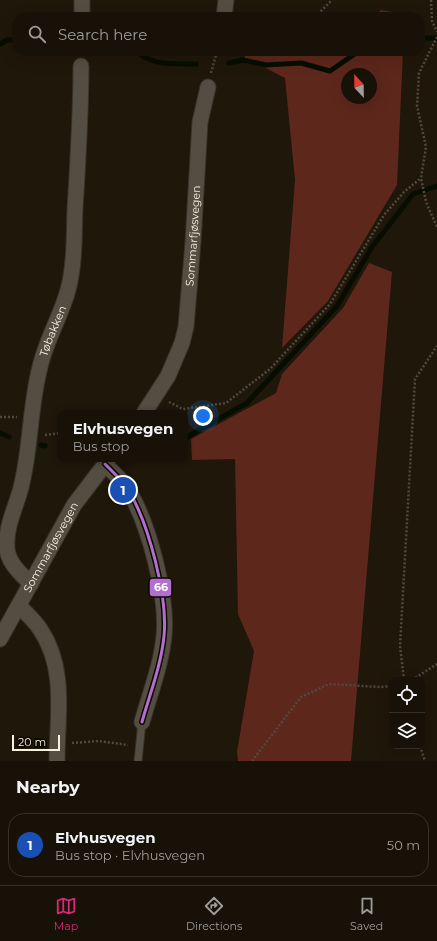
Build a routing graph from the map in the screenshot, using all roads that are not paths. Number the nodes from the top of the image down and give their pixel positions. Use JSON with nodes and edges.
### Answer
{"nodes":[{"id":1,"x":82,"y":0,"type":"edge"},
{"id":2,"x":226,"y":0,"type":"edge"},
{"id":3,"x":82,"y":12,"type":"edge"},
{"id":4,"x":225,"y":12,"type":"edge"},
{"id":5,"x":81,"y":66,"type":"dead end"},
{"id":6,"x":208,"y":87,"type":"road end"},
{"id":7,"x":146,"y":410,"type":"edge"},
{"id":8,"x":106,"y":462,"type":"edge"},
{"id":9,"x":108,"y":462,"type":"edge"},
{"id":10,"x":31,"y":584,"type":"junction"},
{"id":11,"x":19,"y":606,"type":"junction"},
{"id":12,"x":0,"y":639,"type":"edge"},
{"id":13,"x":142,"y":722,"type":"joint"},
{"id":14,"x":57,"y":761,"type":"edge"},
{"id":15,"x":138,"y":761,"type":"edge"}],
"edges":[{"from":1,"to":3,"type":"street"},
{"from":2,"to":4,"type":"street"},
{"from":5,"to":10,"type":"street","name":"Tøbakken"},
{"from":6,"to":7,"type":"street","name":"Sommarfjøsvegen"},
{"from":8,"to":10,"type":"street","name":"Sommarfjøsvegen"},
{"from":9,"to":13,"type":"street"},
{"from":10,"to":11,"type":"street","name":"Sommarfjøsvegen"},
{"from":11,"to":12,"type":"street","name":"Sommarfjøsvegen"},
{"from":11,"to":14,"type":"street"},
{"from":13,"to":15,"type":"lane"}]}
